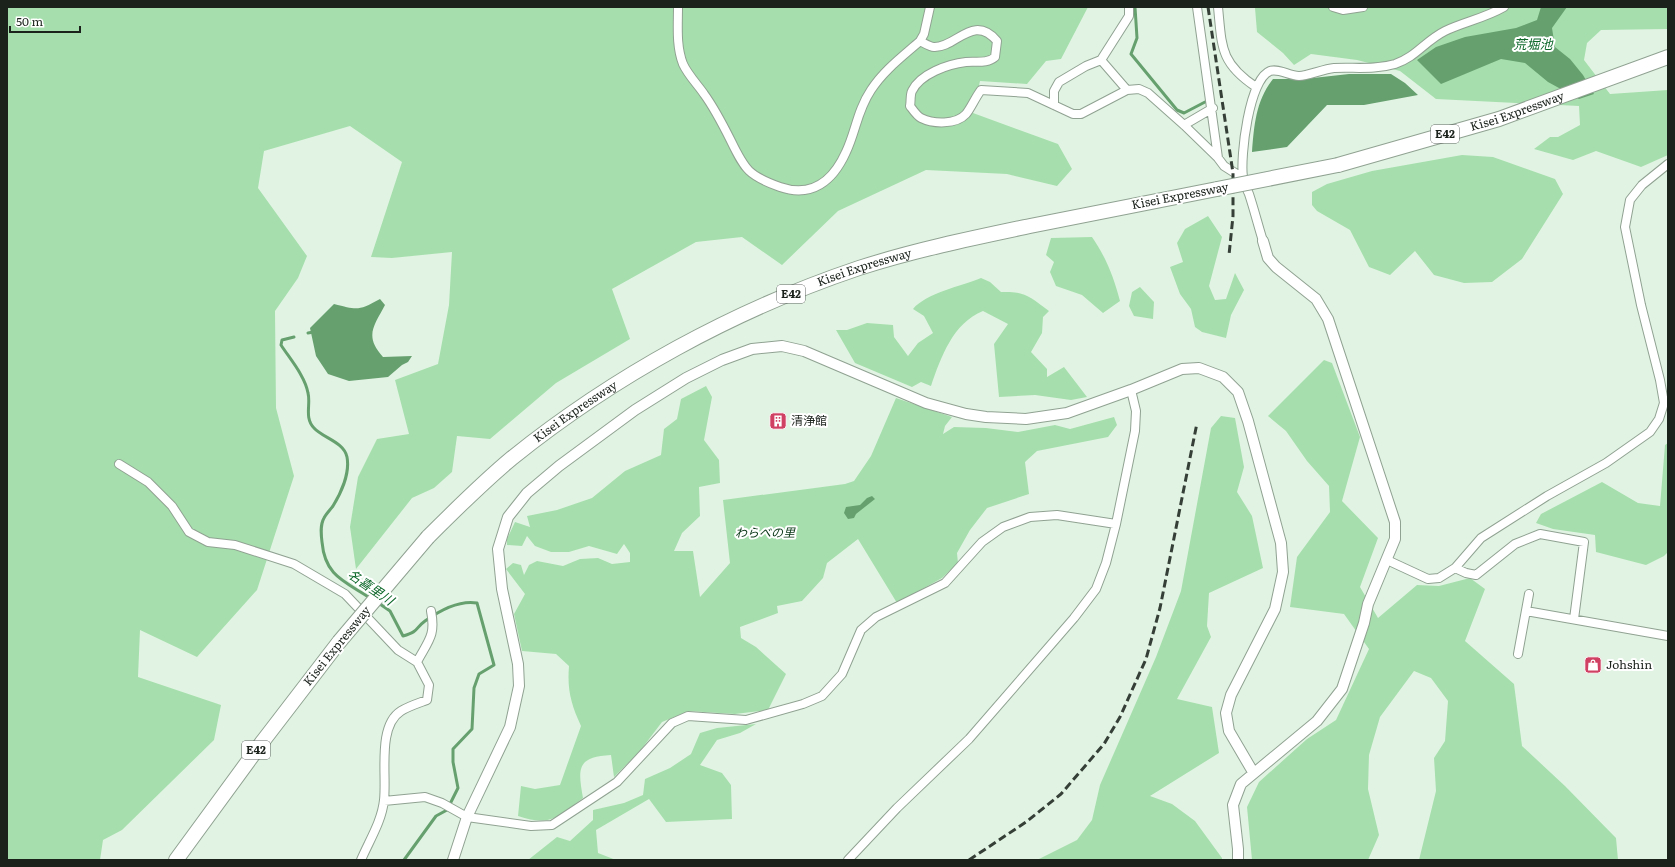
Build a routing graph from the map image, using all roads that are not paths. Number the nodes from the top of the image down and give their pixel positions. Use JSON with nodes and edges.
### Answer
{"nodes":[{"id":1,"x":678,"y":7,"type":"edge"},
{"id":2,"x":930,"y":7,"type":"edge"},
{"id":3,"x":1129,"y":7,"type":"edge"},
{"id":4,"x":1198,"y":7,"type":"edge"},
{"id":5,"x":1218,"y":7,"type":"edge"},
{"id":6,"x":1333,"y":7,"type":"edge"},
{"id":7,"x":1363,"y":7,"type":"edge"},
{"id":8,"x":1504,"y":7,"type":"edge"},
{"id":9,"x":920,"y":41,"type":"junction"},
{"id":10,"x":1668,"y":57,"type":"edge"},
{"id":11,"x":1101,"y":60,"type":"junction"},
{"id":12,"x":1256,"y":86,"type":"junction"},
{"id":13,"x":1127,"y":90,"type":"junction"},
{"id":14,"x":1054,"y":104,"type":"junction"},
{"id":15,"x":1213,"y":108,"type":"junction"},
{"id":16,"x":1184,"y":125,"type":"junction"},
{"id":17,"x":1218,"y":158,"type":"junction"},
{"id":18,"x":1668,"y":164,"type":"edge"},
{"id":19,"x":1242,"y":178,"type":"junction"},
{"id":20,"x":1263,"y":241,"type":"joint"},
{"id":21,"x":1131,"y":390,"type":"junction"},
{"id":22,"x":1666,"y":401,"type":"edge"},
{"id":23,"x":119,"y":464,"type":"dead end"},
{"id":24,"x":1116,"y":524,"type":"junction"},
{"id":25,"x":1387,"y":560,"type":"junction"},
{"id":26,"x":1455,"y":568,"type":"junction"},
{"id":27,"x":1529,"y":594,"type":"dead end"},
{"id":28,"x":432,"y":611,"type":"dead end"},
{"id":29,"x":1526,"y":611,"type":"junction"},
{"id":30,"x":1574,"y":618,"type":"junction"},
{"id":31,"x":1668,"y":636,"type":"edge"},
{"id":32,"x":1518,"y":654,"type":"dead end"},
{"id":33,"x":417,"y":662,"type":"junction"},
{"id":34,"x":1253,"y":772,"type":"junction"},
{"id":35,"x":384,"y":801,"type":"junction"},
{"id":36,"x":467,"y":817,"type":"junction"},
{"id":37,"x":176,"y":860,"type":"edge"},
{"id":38,"x":360,"y":860,"type":"edge"},
{"id":39,"x":453,"y":860,"type":"edge"},
{"id":40,"x":848,"y":860,"type":"edge"},
{"id":41,"x":1238,"y":860,"type":"edge"}],
"edges":[{"from":1,"to":9,"type":"street"},
{"from":2,"to":9,"type":"street"},
{"from":3,"to":11,"type":"street"},
{"from":4,"to":15,"type":"street"},
{"from":5,"to":12,"type":"street"},
{"from":6,"to":7,"type":"street"},
{"from":8,"to":12,"type":"street"},
{"from":9,"to":14,"type":"street"},
{"from":10,"to":37,"type":"highway","name":"Kisei Expressway","number":"E42","bridge":true},
{"from":11,"to":13,"type":"street"},
{"from":11,"to":14,"type":"street"},
{"from":12,"to":19,"type":"street"},
{"from":13,"to":14,"type":"street"},
{"from":13,"to":16,"type":"street"},
{"from":15,"to":16,"type":"street"},
{"from":15,"to":17,"type":"street"},
{"from":16,"to":17,"type":"street"},
{"from":17,"to":19,"type":"street"},
{"from":18,"to":22,"type":"street"},
{"from":19,"to":20,"type":"street"},
{"from":20,"to":25,"type":"street"},
{"from":21,"to":24,"type":"street"},
{"from":21,"to":34,"type":"street"},
{"from":21,"to":36,"type":"street"},
{"from":22,"to":26,"type":"street"},
{"from":23,"to":33,"type":"street"},
{"from":24,"to":36,"type":"street"},
{"from":24,"to":40,"type":"street"},
{"from":25,"to":26,"type":"street"},
{"from":25,"to":34,"type":"street"},
{"from":26,"to":30,"type":"street"},
{"from":27,"to":29,"type":"street"},
{"from":28,"to":33,"type":"street"},
{"from":29,"to":30,"type":"street"},
{"from":29,"to":32,"type":"street"},
{"from":30,"to":31,"type":"street"},
{"from":33,"to":35,"type":"street"},
{"from":34,"to":41,"type":"street"},
{"from":35,"to":36,"type":"street"},
{"from":35,"to":38,"type":"street"},
{"from":36,"to":39,"type":"street"}]}
